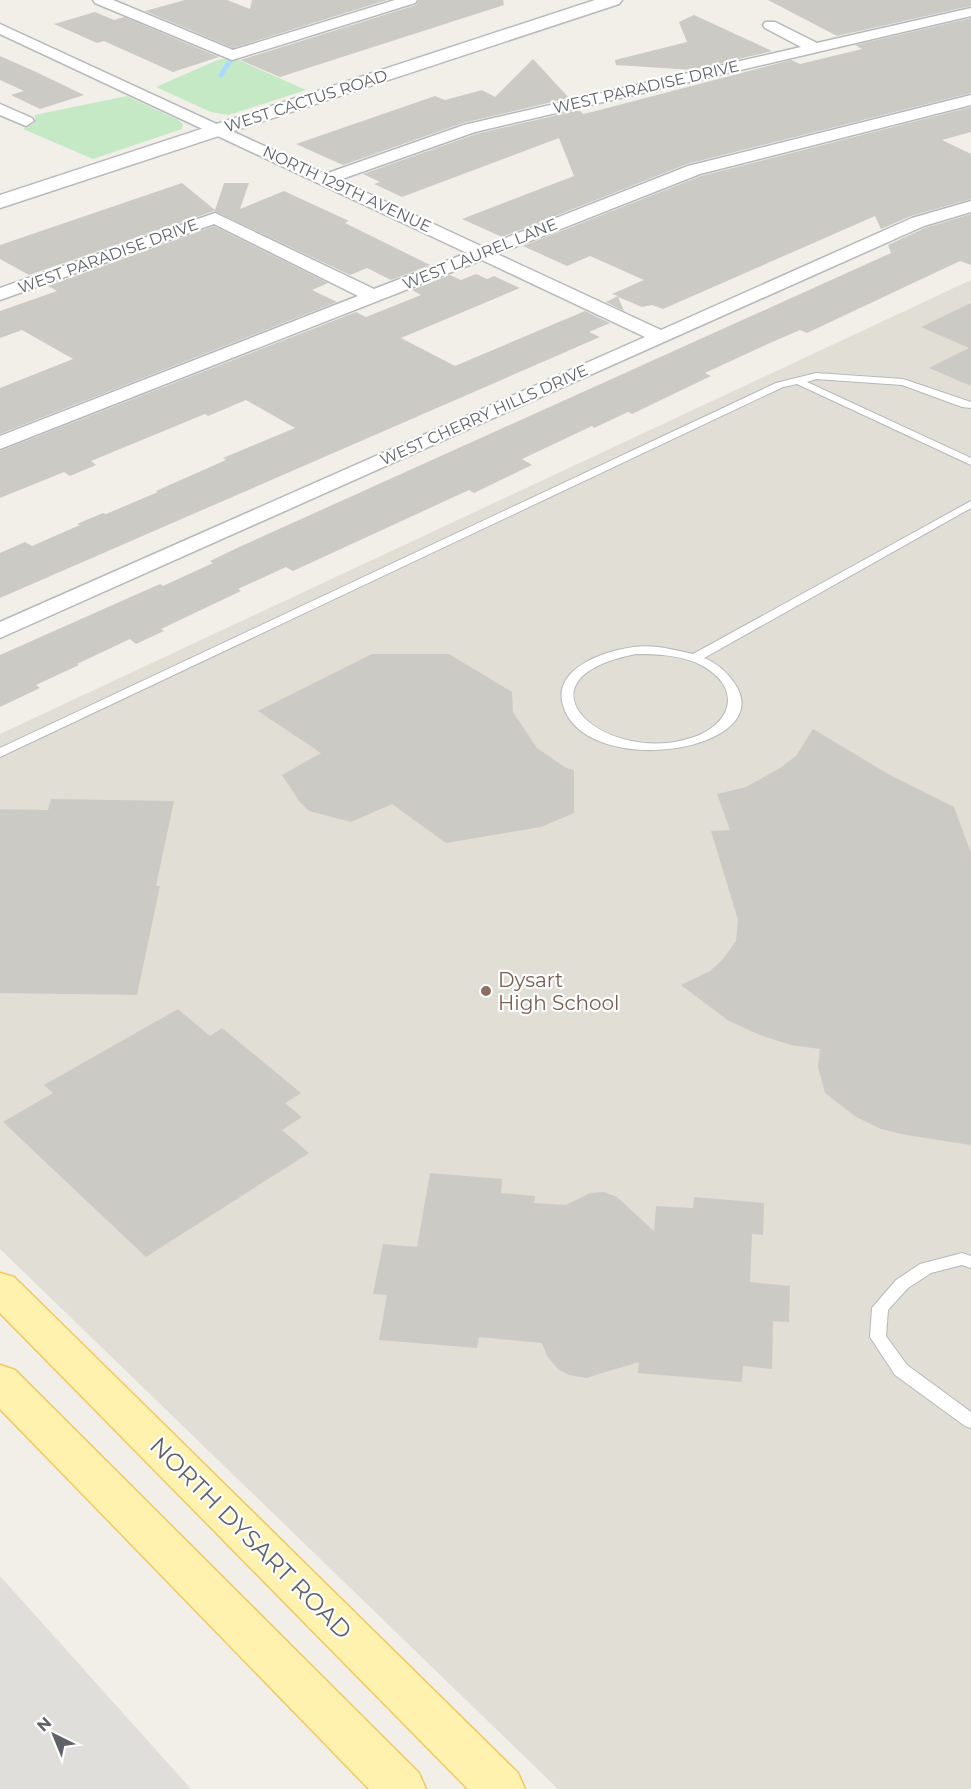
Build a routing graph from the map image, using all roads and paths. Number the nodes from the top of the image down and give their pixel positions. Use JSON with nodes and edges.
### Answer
{"nodes":[{"id":1,"x":100,"y":0,"type":"edge"},
{"id":2,"x":410,"y":0,"type":"edge"},
{"id":3,"x":613,"y":0,"type":"edge"},
{"id":4,"x":138,"y":3,"type":"dead end"},
{"id":5,"x":119,"y":8,"type":"junction"},
{"id":6,"x":971,"y":12,"type":"edge"},
{"id":7,"x":770,"y":25,"type":"dead end"},
{"id":8,"x":0,"y":28,"type":"edge"},
{"id":9,"x":18,"y":36,"type":"junction"},
{"id":10,"x":0,"y":41,"type":"edge"},
{"id":11,"x":815,"y":48,"type":"junction"},
{"id":12,"x":605,"y":83,"type":"dead end"},
{"id":13,"x":621,"y":93,"type":"junction"},
{"id":14,"x":971,"y":100,"type":"edge"},
{"id":15,"x":0,"y":109,"type":"edge"},
{"id":16,"x":0,"y":129,"type":"edge"},
{"id":17,"x":219,"y":130,"type":"junction"},
{"id":18,"x":326,"y":179,"type":"junction"},
{"id":19,"x":0,"y":202,"type":"edge"},
{"id":20,"x":971,"y":206,"type":"edge"},
{"id":21,"x":483,"y":253,"type":"junction"},
{"id":22,"x":0,"y":294,"type":"edge"},
{"id":23,"x":372,"y":296,"type":"junction"},
{"id":24,"x":661,"y":337,"type":"junction"},
{"id":25,"x":798,"y":381,"type":"junction"},
{"id":26,"x":971,"y":405,"type":"edge"},
{"id":27,"x":0,"y":443,"type":"edge"},
{"id":28,"x":971,"y":462,"type":"edge"},
{"id":29,"x":971,"y":504,"type":"edge"},
{"id":30,"x":0,"y":631,"type":"edge"},
{"id":31,"x":695,"y":658,"type":"junction"},
{"id":32,"x":0,"y":753,"type":"edge"},
{"id":33,"x":971,"y":1262,"type":"edge"},
{"id":34,"x":0,"y":1288,"type":"edge"},
{"id":35,"x":0,"y":1382,"type":"edge"},
{"id":36,"x":971,"y":1421,"type":"edge"},
{"id":37,"x":402,"y":1789,"type":"edge"},
{"id":38,"x":501,"y":1789,"type":"edge"}],
"edges":[{"from":1,"to":5,"type":"street"},
{"from":2,"to":5,"type":"street"},
{"from":3,"to":17,"type":"main road","name":"WEST CACTUS ROAD"},
{"from":4,"to":5,"type":"street"},
{"from":6,"to":11,"type":"street","name":"WEST PARADISE DRIVE"},
{"from":7,"to":11,"type":"street"},
{"from":8,"to":9,"type":"street","name":"NORTH 129TH AVENUE"},
{"from":9,"to":10,"type":"street"},
{"from":9,"to":17,"type":"street","name":"NORTH 129TH AVENUE"},
{"from":11,"to":13,"type":"street","name":"WEST PARADISE DRIVE"},
{"from":12,"to":13,"type":"street"},
{"from":13,"to":18,"type":"street","name":"WEST PARADISE DRIVE"},
{"from":14,"to":21,"type":"street","name":"WEST LAUREL LANE"},
{"from":15,"to":16,"type":"street"},
{"from":17,"to":18,"type":"street","name":"NORTH 129TH AVENUE"},
{"from":17,"to":19,"type":"main road","name":"WEST CACTUS ROAD"},
{"from":18,"to":21,"type":"street","name":"NORTH 129TH AVENUE"},
{"from":20,"to":24,"type":"street","name":"WEST CHERRY HILLS DRIVE"},
{"from":21,"to":23,"type":"street","name":"WEST LAUREL LANE"},
{"from":21,"to":24,"type":"street","name":"NORTH 129TH AVENUE"},
{"from":22,"to":23,"type":"street","name":"WEST PARADISE DRIVE"},
{"from":23,"to":27,"type":"street","name":"WEST LAUREL LANE"},
{"from":24,"to":30,"type":"street","name":"WEST CHERRY HILLS DRIVE"},
{"from":25,"to":26,"type":"lane"},
{"from":25,"to":28,"type":"lane"},
{"from":25,"to":32,"type":"lane"},
{"from":29,"to":31,"type":"lane"},
{"from":31,"to":31,"type":"lane"},
{"from":33,"to":36,"type":"lane"},
{"from":34,"to":38,"type":"main road","name":"NORTH DYSART ROAD"},
{"from":35,"to":37,"type":"main road"}]}
